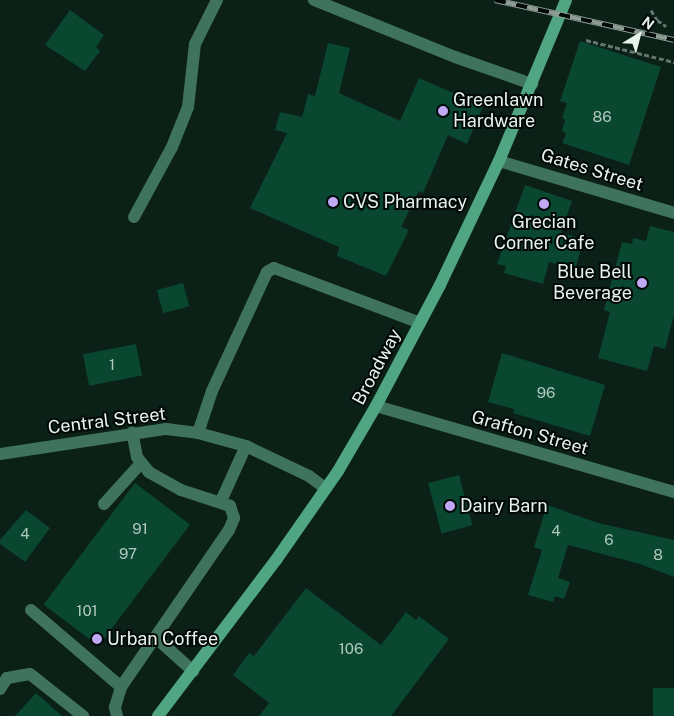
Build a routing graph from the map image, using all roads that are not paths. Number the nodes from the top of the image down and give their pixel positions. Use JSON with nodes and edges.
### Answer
{"nodes":[{"id":1,"x":217,"y":0,"type":"edge"},
{"id":2,"x":314,"y":0,"type":"edge"},
{"id":3,"x":566,"y":0,"type":"edge"},
{"id":4,"x":532,"y":84,"type":"junction"},
{"id":5,"x":499,"y":160,"type":"junction"},
{"id":6,"x":674,"y":213,"type":"edge"},
{"id":7,"x":134,"y":217,"type":"dead end"},
{"id":8,"x":420,"y":323,"type":"junction"},
{"id":9,"x":376,"y":406,"type":"junction"},
{"id":10,"x":132,"y":432,"type":"junction"},
{"id":11,"x":198,"y":433,"type":"junction"},
{"id":12,"x":246,"y":446,"type":"junction"},
{"id":13,"x":0,"y":454,"type":"edge"},
{"id":14,"x":141,"y":463,"type":"junction"},
{"id":15,"x":326,"y":489,"type":"junction"},
{"id":16,"x":674,"y":492,"type":"edge"},
{"id":17,"x":220,"y":502,"type":"junction"},
{"id":18,"x":104,"y":504,"type":"dead end"},
{"id":19,"x":30,"y":610,"type":"dead end"},
{"id":20,"x":156,"y":638,"type":"junction"},
{"id":21,"x":193,"y":671,"type":"junction"},
{"id":22,"x":121,"y":687,"type":"junction"},
{"id":23,"x":0,"y":689,"type":"edge"},
{"id":24,"x":83,"y":716,"type":"edge"},
{"id":25,"x":116,"y":716,"type":"edge"},
{"id":26,"x":158,"y":716,"type":"edge"}],
"edges":[{"from":1,"to":7,"type":"street"},
{"from":2,"to":4,"type":"street"},
{"from":3,"to":4,"type":"main road","name":"Broadway"},
{"from":4,"to":5,"type":"main road","name":"Broadway"},
{"from":5,"to":6,"type":"street","name":"Gates Street"},
{"from":5,"to":8,"type":"main road","name":"Broadway"},
{"from":8,"to":9,"type":"main road","name":"Broadway"},
{"from":8,"to":11,"type":"street"},
{"from":9,"to":15,"type":"main road","name":"Broadway"},
{"from":9,"to":16,"type":"street","name":"Grafton Street"},
{"from":10,"to":11,"type":"street","name":"Central Street"},
{"from":10,"to":13,"type":"street","name":"Central Street"},
{"from":10,"to":14,"type":"street"},
{"from":11,"to":12,"type":"street","name":"Central Street"},
{"from":12,"to":15,"type":"street","name":"Central Street"},
{"from":12,"to":17,"type":"street"},
{"from":14,"to":17,"type":"street"},
{"from":14,"to":18,"type":"street"},
{"from":15,"to":21,"type":"main road","name":"Broadway"},
{"from":17,"to":20,"type":"street"},
{"from":19,"to":22,"type":"street"},
{"from":20,"to":21,"type":"street"},
{"from":20,"to":22,"type":"street"},
{"from":21,"to":26,"type":"main road","name":"Broadway"},
{"from":22,"to":25,"type":"street"},
{"from":23,"to":24,"type":"street"}]}
